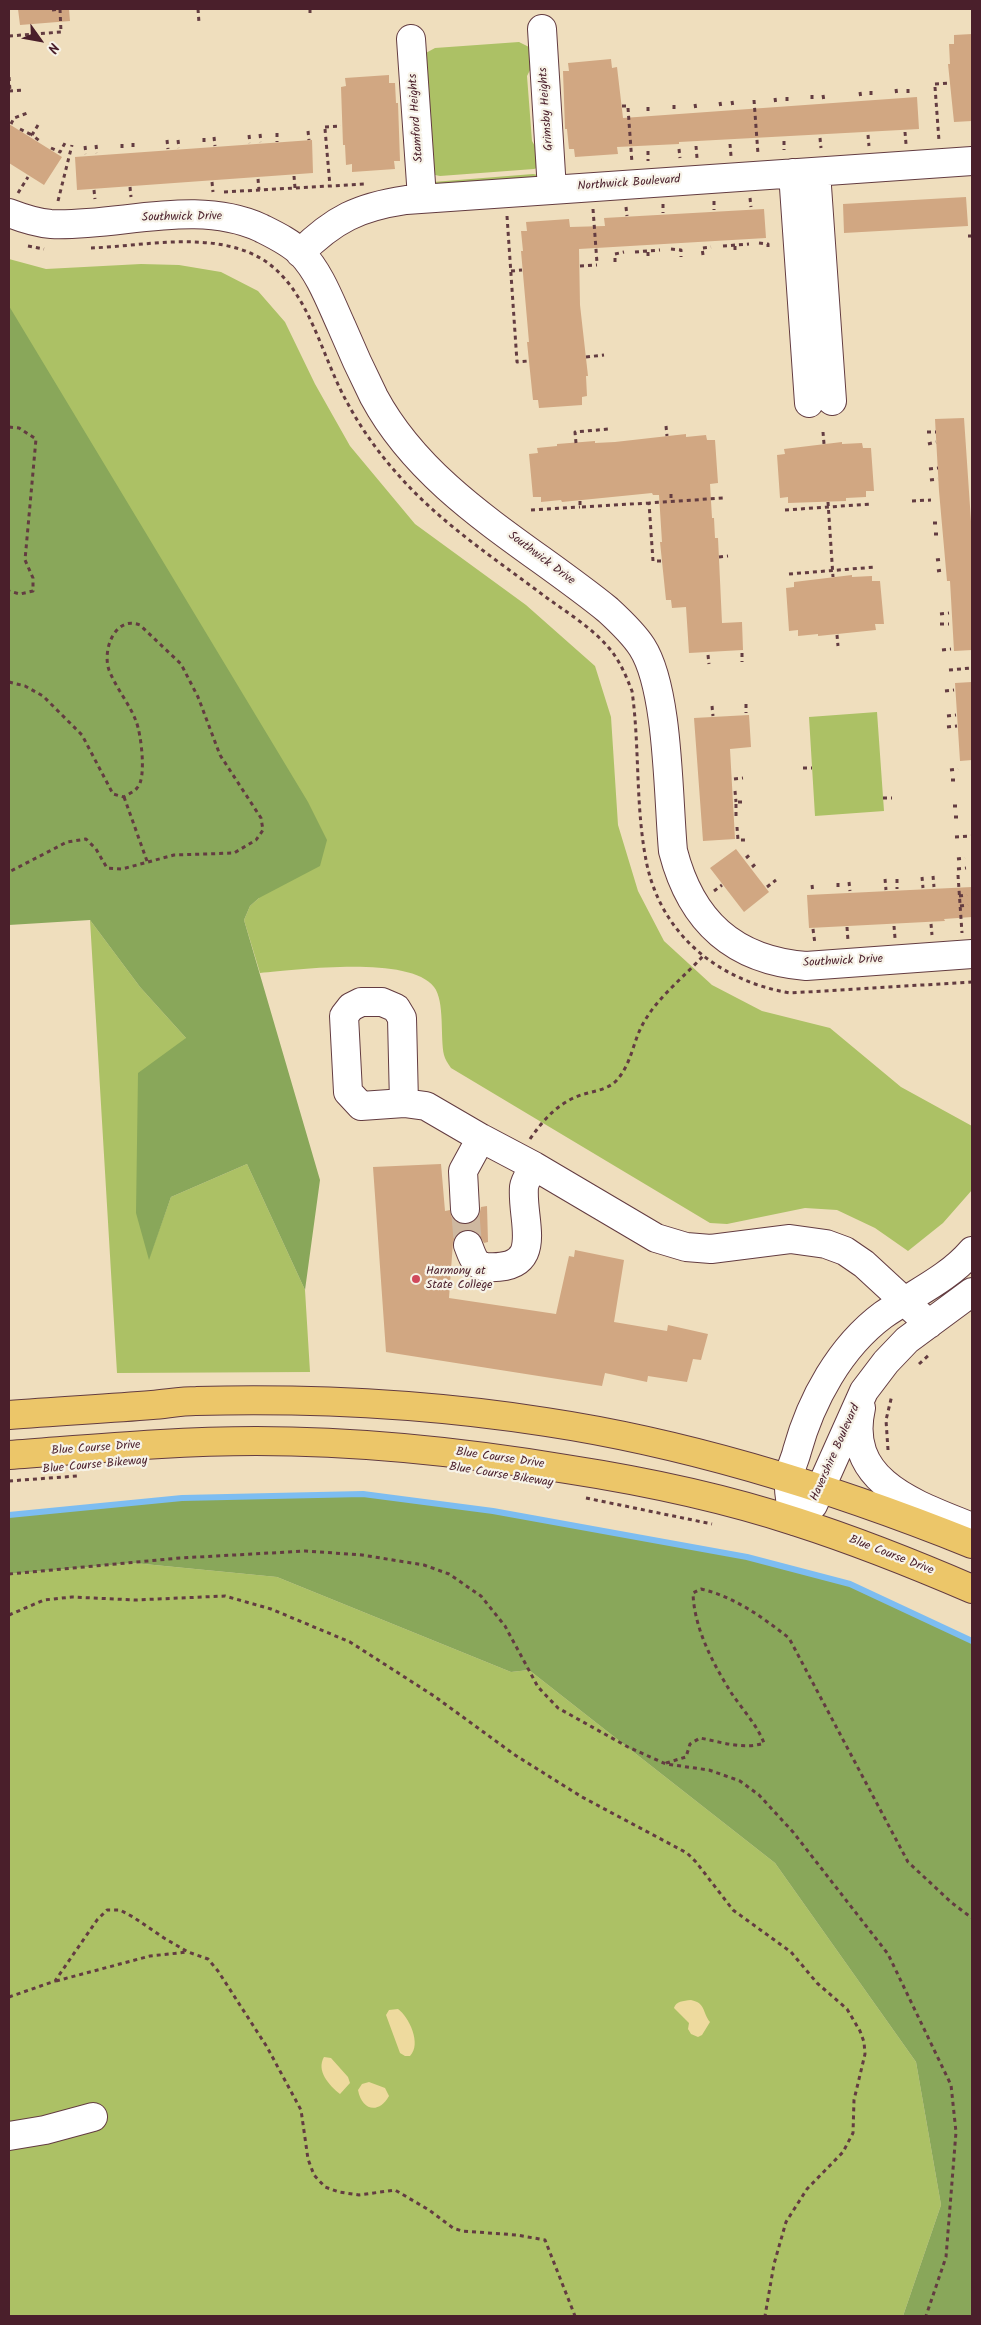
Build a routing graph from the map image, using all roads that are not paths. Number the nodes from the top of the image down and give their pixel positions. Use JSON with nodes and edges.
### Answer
{"nodes":[{"id":1,"x":542,"y":29,"type":"dead end"},
{"id":2,"x":411,"y":38,"type":"dead end"},
{"id":3,"x":972,"y":160,"type":"edge"},
{"id":4,"x":804,"y":163,"type":"junction"},
{"id":5,"x":552,"y":190,"type":"junction"},
{"id":6,"x":422,"y":198,"type":"junction"},
{"id":7,"x":13,"y":204,"type":"edge"},
{"id":8,"x":300,"y":253,"type":"junction"},
{"id":9,"x":821,"y":402,"type":"dead end"},
{"id":10,"x":967,"y":945,"type":"edge"},
{"id":11,"x":404,"y":1103,"type":"dead end"},
{"id":12,"x":481,"y":1138,"type":"junction"},
{"id":13,"x":526,"y":1162,"type":"junction"},
{"id":14,"x":464,"y":1208,"type":"tunnel mouth"},
{"id":15,"x":468,"y":1245,"type":"tunnel mouth"},
{"id":16,"x":972,"y":1251,"type":"edge"},
{"id":17,"x":972,"y":1292,"type":"edge"},
{"id":18,"x":905,"y":1303,"type":"junction"},
{"id":19,"x":929,"y":1324,"type":"junction"},
{"id":20,"x":864,"y":1391,"type":"junction"},
{"id":21,"x":9,"y":1415,"type":"edge"},
{"id":22,"x":9,"y":1455,"type":"edge"},
{"id":23,"x":789,"y":1478,"type":"junction"},
{"id":24,"x":821,"y":1488,"type":"junction"},
{"id":25,"x":795,"y":1521,"type":"junction"},
{"id":26,"x":972,"y":1528,"type":"edge"},
{"id":27,"x":972,"y":1544,"type":"edge"},
{"id":28,"x":972,"y":1589,"type":"edge"},
{"id":29,"x":93,"y":2117,"type":"dead end"},
{"id":30,"x":9,"y":2136,"type":"edge"}],
"edges":[{"from":1,"to":5,"type":"street","name":"Grimsby Heights"},
{"from":2,"to":6,"type":"street","name":"Stamford Heights"},
{"from":3,"to":4,"type":"street","name":"Northwick Boulevard"},
{"from":4,"to":5,"type":"street","name":"Northwick Boulevard"},
{"from":4,"to":9,"type":"street"},
{"from":5,"to":6,"type":"street","name":"Northwick Boulevard"},
{"from":6,"to":8,"type":"street","name":"Northwick Boulevard"},
{"from":7,"to":8,"type":"street","name":"Southwick Drive"},
{"from":8,"to":10,"type":"street","name":"Southwick Drive"},
{"from":11,"to":12,"type":"street"},
{"from":12,"to":13,"type":"street"},
{"from":12,"to":14,"type":"street"},
{"from":13,"to":15,"type":"street"},
{"from":13,"to":18,"type":"street"},
{"from":16,"to":18,"type":"street","name":"Havershire Boulevard"},
{"from":17,"to":19,"type":"street","name":"Havershire Boulevard"},
{"from":18,"to":19,"type":"street"},
{"from":18,"to":23,"type":"street","name":"Havershire Boulevard"},
{"from":19,"to":20,"type":"street","name":"Havershire Boulevard"},
{"from":20,"to":24,"type":"street","name":"Havershire Boulevard"},
{"from":20,"to":26,"type":"street","name":"Havershire Boulevard"},
{"from":21,"to":23,"type":"main road"},
{"from":22,"to":25,"type":"main road","name":"Blue Course Drive"},
{"from":23,"to":24,"type":"main road"},
{"from":23,"to":25,"type":"street","name":"Havershire Boulevard"},
{"from":24,"to":25,"type":"street","name":"Havershire Boulevard"},
{"from":24,"to":27,"type":"main road"},
{"from":25,"to":28,"type":"main road","name":"Blue Course Drive"},
{"from":29,"to":30,"type":"street"}]}
